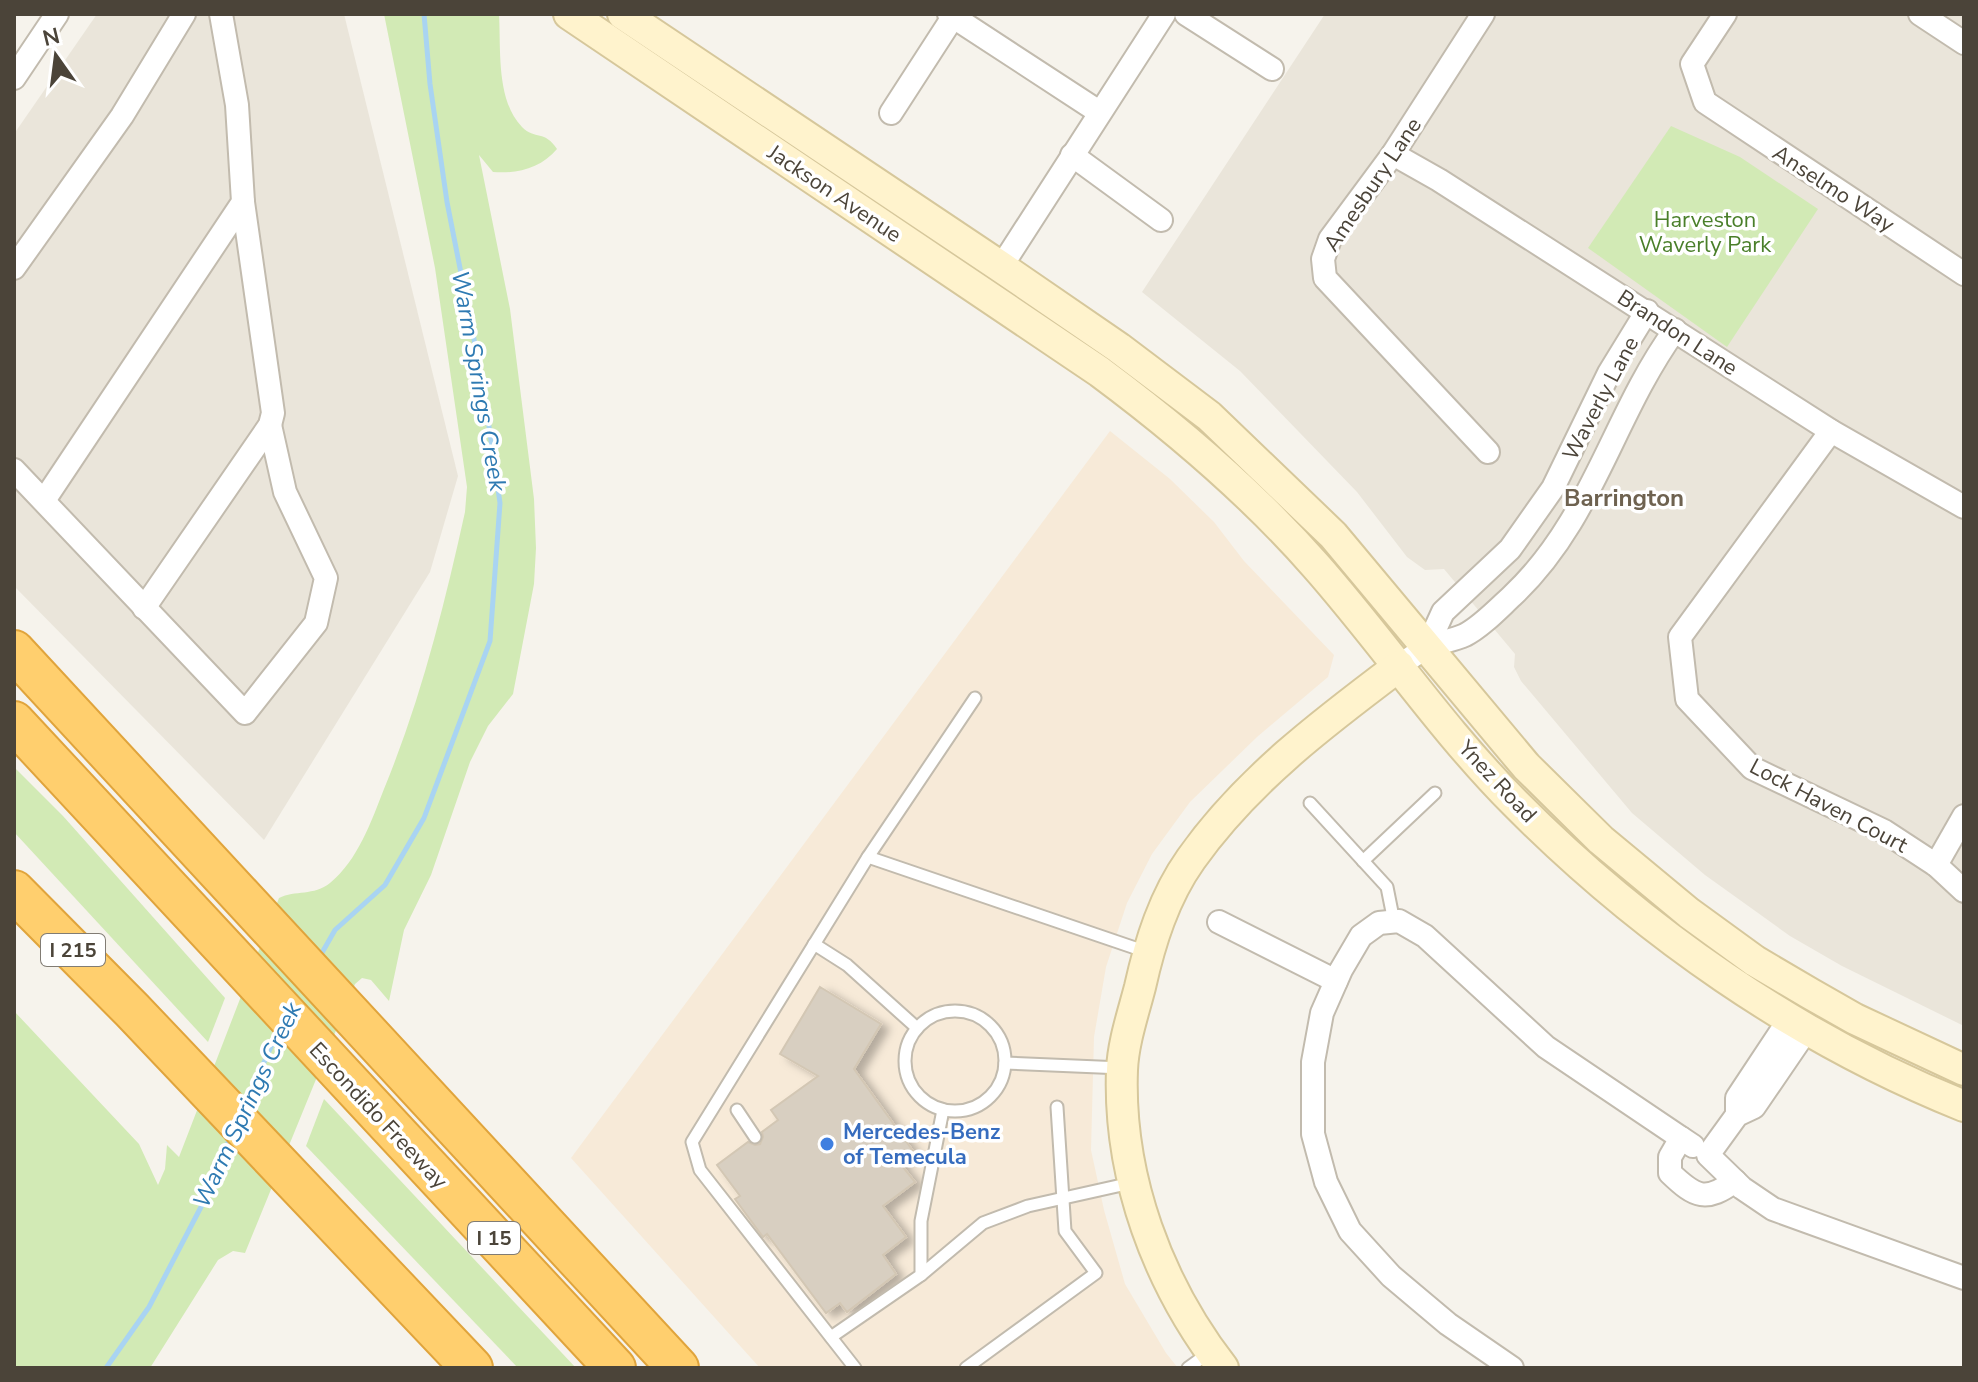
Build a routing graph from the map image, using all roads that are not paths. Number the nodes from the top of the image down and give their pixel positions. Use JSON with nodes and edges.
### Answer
{"nodes":[{"id":1,"x":57,"y":14,"type":"edge"},
{"id":2,"x":184,"y":14,"type":"edge"},
{"id":3,"x":221,"y":14,"type":"edge"},
{"id":4,"x":569,"y":14,"type":"edge"},
{"id":5,"x":623,"y":14,"type":"edge"},
{"id":6,"x":1164,"y":14,"type":"edge"},
{"id":7,"x":1186,"y":14,"type":"edge"},
{"id":8,"x":1483,"y":14,"type":"edge"},
{"id":9,"x":1725,"y":14,"type":"edge"},
{"id":10,"x":1920,"y":14,"type":"edge"},
{"id":11,"x":953,"y":15,"type":"edge"},
{"id":12,"x":1964,"y":43,"type":"edge"},
{"id":13,"x":1272,"y":69,"type":"dead end"},
{"id":14,"x":14,"y":78,"type":"edge"},
{"id":15,"x":1099,"y":112,"type":"junction"},
{"id":16,"x":891,"y":113,"type":"dead end"},
{"id":17,"x":1393,"y":154,"type":"junction"},
{"id":18,"x":1072,"y":155,"type":"junction"},
{"id":19,"x":867,"y":177,"type":"junction"},
{"id":20,"x":243,"y":202,"type":"junction"},
{"id":21,"x":850,"y":203,"type":"junction"},
{"id":22,"x":1161,"y":220,"type":"dead end"},
{"id":23,"x":1001,"y":267,"type":"junction"},
{"id":24,"x":14,"y":268,"type":"edge"},
{"id":25,"x":1964,"y":274,"type":"edge"},
{"id":26,"x":1647,"y":311,"type":"junction"},
{"id":27,"x":1675,"y":330,"type":"junction"},
{"id":28,"x":1110,"y":360,"type":"junction"},
{"id":29,"x":270,"y":425,"type":"junction"},
{"id":30,"x":1831,"y":431,"type":"junction"},
{"id":31,"x":1488,"y":452,"type":"dead end"},
{"id":32,"x":14,"y":470,"type":"edge"},
{"id":33,"x":45,"y":499,"type":"junction"},
{"id":34,"x":1964,"y":507,"type":"edge"},
{"id":35,"x":144,"y":608,"type":"junction"},
{"id":36,"x":1427,"y":647,"type":"junction"},
{"id":37,"x":14,"y":651,"type":"edge"},
{"id":38,"x":1399,"y":666,"type":"junction"},
{"id":39,"x":975,"y":698,"type":"dead end"},
{"id":40,"x":14,"y":722,"type":"edge"},
{"id":41,"x":1435,"y":793,"type":"dead end"},
{"id":42,"x":1310,"y":803,"type":"dead end"},
{"id":43,"x":1964,"y":816,"type":"edge"},
{"id":44,"x":868,"y":857,"type":"junction"},
{"id":45,"x":1363,"y":861,"type":"junction"},
{"id":46,"x":1936,"y":865,"type":"junction"},
{"id":47,"x":14,"y":879,"type":"edge"},
{"id":48,"x":14,"y":891,"type":"edge"},
{"id":49,"x":1964,"y":891,"type":"edge"},
{"id":50,"x":1219,"y":922,"type":"dead end"},
{"id":51,"x":1394,"y":922,"type":"junction"},
{"id":52,"x":814,"y":944,"type":"junction"},
{"id":53,"x":1148,"y":952,"type":"junction"},
{"id":54,"x":1336,"y":981,"type":"junction"},
{"id":55,"x":132,"y":1010,"type":"junction"},
{"id":56,"x":1799,"y":1023,"type":"junction"},
{"id":57,"x":917,"y":1028,"type":"junction"},
{"id":58,"x":1005,"y":1063,"type":"junction"},
{"id":59,"x":1122,"y":1068,"type":"junction"},
{"id":60,"x":1958,"y":1068,"type":"edge"},
{"id":61,"x":1964,"y":1106,"type":"edge"},
{"id":62,"x":1057,"y":1107,"type":"dead end"},
{"id":63,"x":737,"y":1110,"type":"dead end"},
{"id":64,"x":943,"y":1110,"type":"junction"},
{"id":65,"x":755,"y":1137,"type":"dead end"},
{"id":66,"x":1681,"y":1138,"type":"junction"},
{"id":67,"x":1708,"y":1155,"type":"junction"},
{"id":68,"x":1735,"y":1181,"type":"junction"},
{"id":69,"x":1133,"y":1183,"type":"junction"},
{"id":70,"x":1063,"y":1199,"type":"junction"},
{"id":71,"x":921,"y":1275,"type":"junction"},
{"id":72,"x":1964,"y":1278,"type":"edge"},
{"id":73,"x":871,"y":1293,"type":"dead end"},
{"id":74,"x":879,"y":1304,"type":"junction"},
{"id":75,"x":831,"y":1337,"type":"junction"},
{"id":76,"x":1207,"y":1363,"type":"edge"},
{"id":77,"x":472,"y":1368,"type":"edge"},
{"id":78,"x":615,"y":1368,"type":"edge"},
{"id":79,"x":678,"y":1368,"type":"edge"},
{"id":80,"x":855,"y":1368,"type":"edge"},
{"id":81,"x":966,"y":1368,"type":"edge"},
{"id":82,"x":1512,"y":1368,"type":"edge"}],
"edges":[{"from":1,"to":14,"type":"street"},
{"from":2,"to":24,"type":"street"},
{"from":3,"to":20,"type":"street"},
{"from":4,"to":21,"type":"main road","name":"Jackson Avenue"},
{"from":5,"to":19,"type":"main road","name":"Jackson Avenue"},
{"from":6,"to":15,"type":"street"},
{"from":7,"to":13,"type":"street"},
{"from":8,"to":17,"type":"street","name":"Amesbury Lane"},
{"from":9,"to":25,"type":"street","name":"Anselmo Way"},
{"from":10,"to":12,"type":"street"},
{"from":11,"to":15,"type":"street"},
{"from":11,"to":16,"type":"street"},
{"from":15,"to":18,"type":"street"},
{"from":17,"to":26,"type":"street","name":"Brandon Lane"},
{"from":17,"to":31,"type":"street","name":"Amesbury Lane"},
{"from":18,"to":22,"type":"street"},
{"from":18,"to":23,"type":"street"},
{"from":19,"to":21,"type":"main road"},
{"from":19,"to":23,"type":"main road","name":"Jackson Avenue"},
{"from":20,"to":29,"type":"street"},
{"from":20,"to":33,"type":"street"},
{"from":21,"to":28,"type":"main road","name":"Jackson Avenue"},
{"from":23,"to":28,"type":"main road","name":"Jackson Avenue"},
{"from":26,"to":27,"type":"street","name":"Brandon Lane"},
{"from":26,"to":36,"type":"street","name":"Waverly Lane"},
{"from":27,"to":30,"type":"street","name":"Brandon Lane"},
{"from":27,"to":36,"type":"street","name":"Waverly Lane"},
{"from":28,"to":36,"type":"main road","name":"Ynez Road"},
{"from":28,"to":38,"type":"main road","name":"Ynez Road"},
{"from":29,"to":35,"type":"street"},
{"from":29,"to":35,"type":"street"},
{"from":30,"to":34,"type":"street","name":"Brandon Lane"},
{"from":30,"to":46,"type":"street","name":"Lock Haven Court"},
{"from":32,"to":33,"type":"street"},
{"from":33,"to":35,"type":"street"},
{"from":36,"to":38,"type":"street"},
{"from":36,"to":60,"type":"main road","name":"Ynez Road"},
{"from":37,"to":79,"type":"highway"},
{"from":38,"to":53,"type":"main road"},
{"from":38,"to":56,"type":"main road","name":"Ynez Road"},
{"from":39,"to":44,"type":"lane"},
{"from":40,"to":78,"type":"highway","name":"Escondido Freeway","number":"I 15"},
{"from":41,"to":45,"type":"lane"},
{"from":42,"to":45,"type":"lane"},
{"from":43,"to":46,"type":"street"},
{"from":44,"to":52,"type":"lane"},
{"from":44,"to":53,"type":"lane"},
{"from":45,"to":51,"type":"lane"},
{"from":46,"to":49,"type":"street","name":"Lock Haven Court"},
{"from":47,"to":55,"type":"highway"},
{"from":48,"to":55,"type":"highway","number":"I 215"},
{"from":50,"to":54,"type":"street"},
{"from":51,"to":54,"type":"street"},
{"from":51,"to":66,"type":"street"},
{"from":52,"to":57,"type":"lane"},
{"from":52,"to":75,"type":"lane"},
{"from":53,"to":59,"type":"main road"},
{"from":54,"to":82,"type":"street"},
{"from":55,"to":77,"type":"highway"},
{"from":56,"to":60,"type":"main road"},
{"from":56,"to":61,"type":"main road","name":"Ynez Road"},
{"from":56,"to":67,"type":"street"},
{"from":57,"to":58,"type":"lane"},
{"from":57,"to":64,"type":"lane"},
{"from":58,"to":59,"type":"lane"},
{"from":58,"to":64,"type":"lane"},
{"from":59,"to":69,"type":"main road"},
{"from":62,"to":70,"type":"lane"},
{"from":63,"to":65,"type":"lane"},
{"from":64,"to":71,"type":"lane"},
{"from":66,"to":67,"type":"street"},
{"from":66,"to":68,"type":"street"},
{"from":67,"to":68,"type":"street"},
{"from":68,"to":72,"type":"street"},
{"from":69,"to":70,"type":"lane"},
{"from":69,"to":76,"type":"main road"},
{"from":70,"to":71,"type":"lane"},
{"from":70,"to":81,"type":"lane"},
{"from":71,"to":74,"type":"lane"},
{"from":73,"to":74,"type":"lane"},
{"from":74,"to":75,"type":"lane"},
{"from":75,"to":80,"type":"lane"}]}
